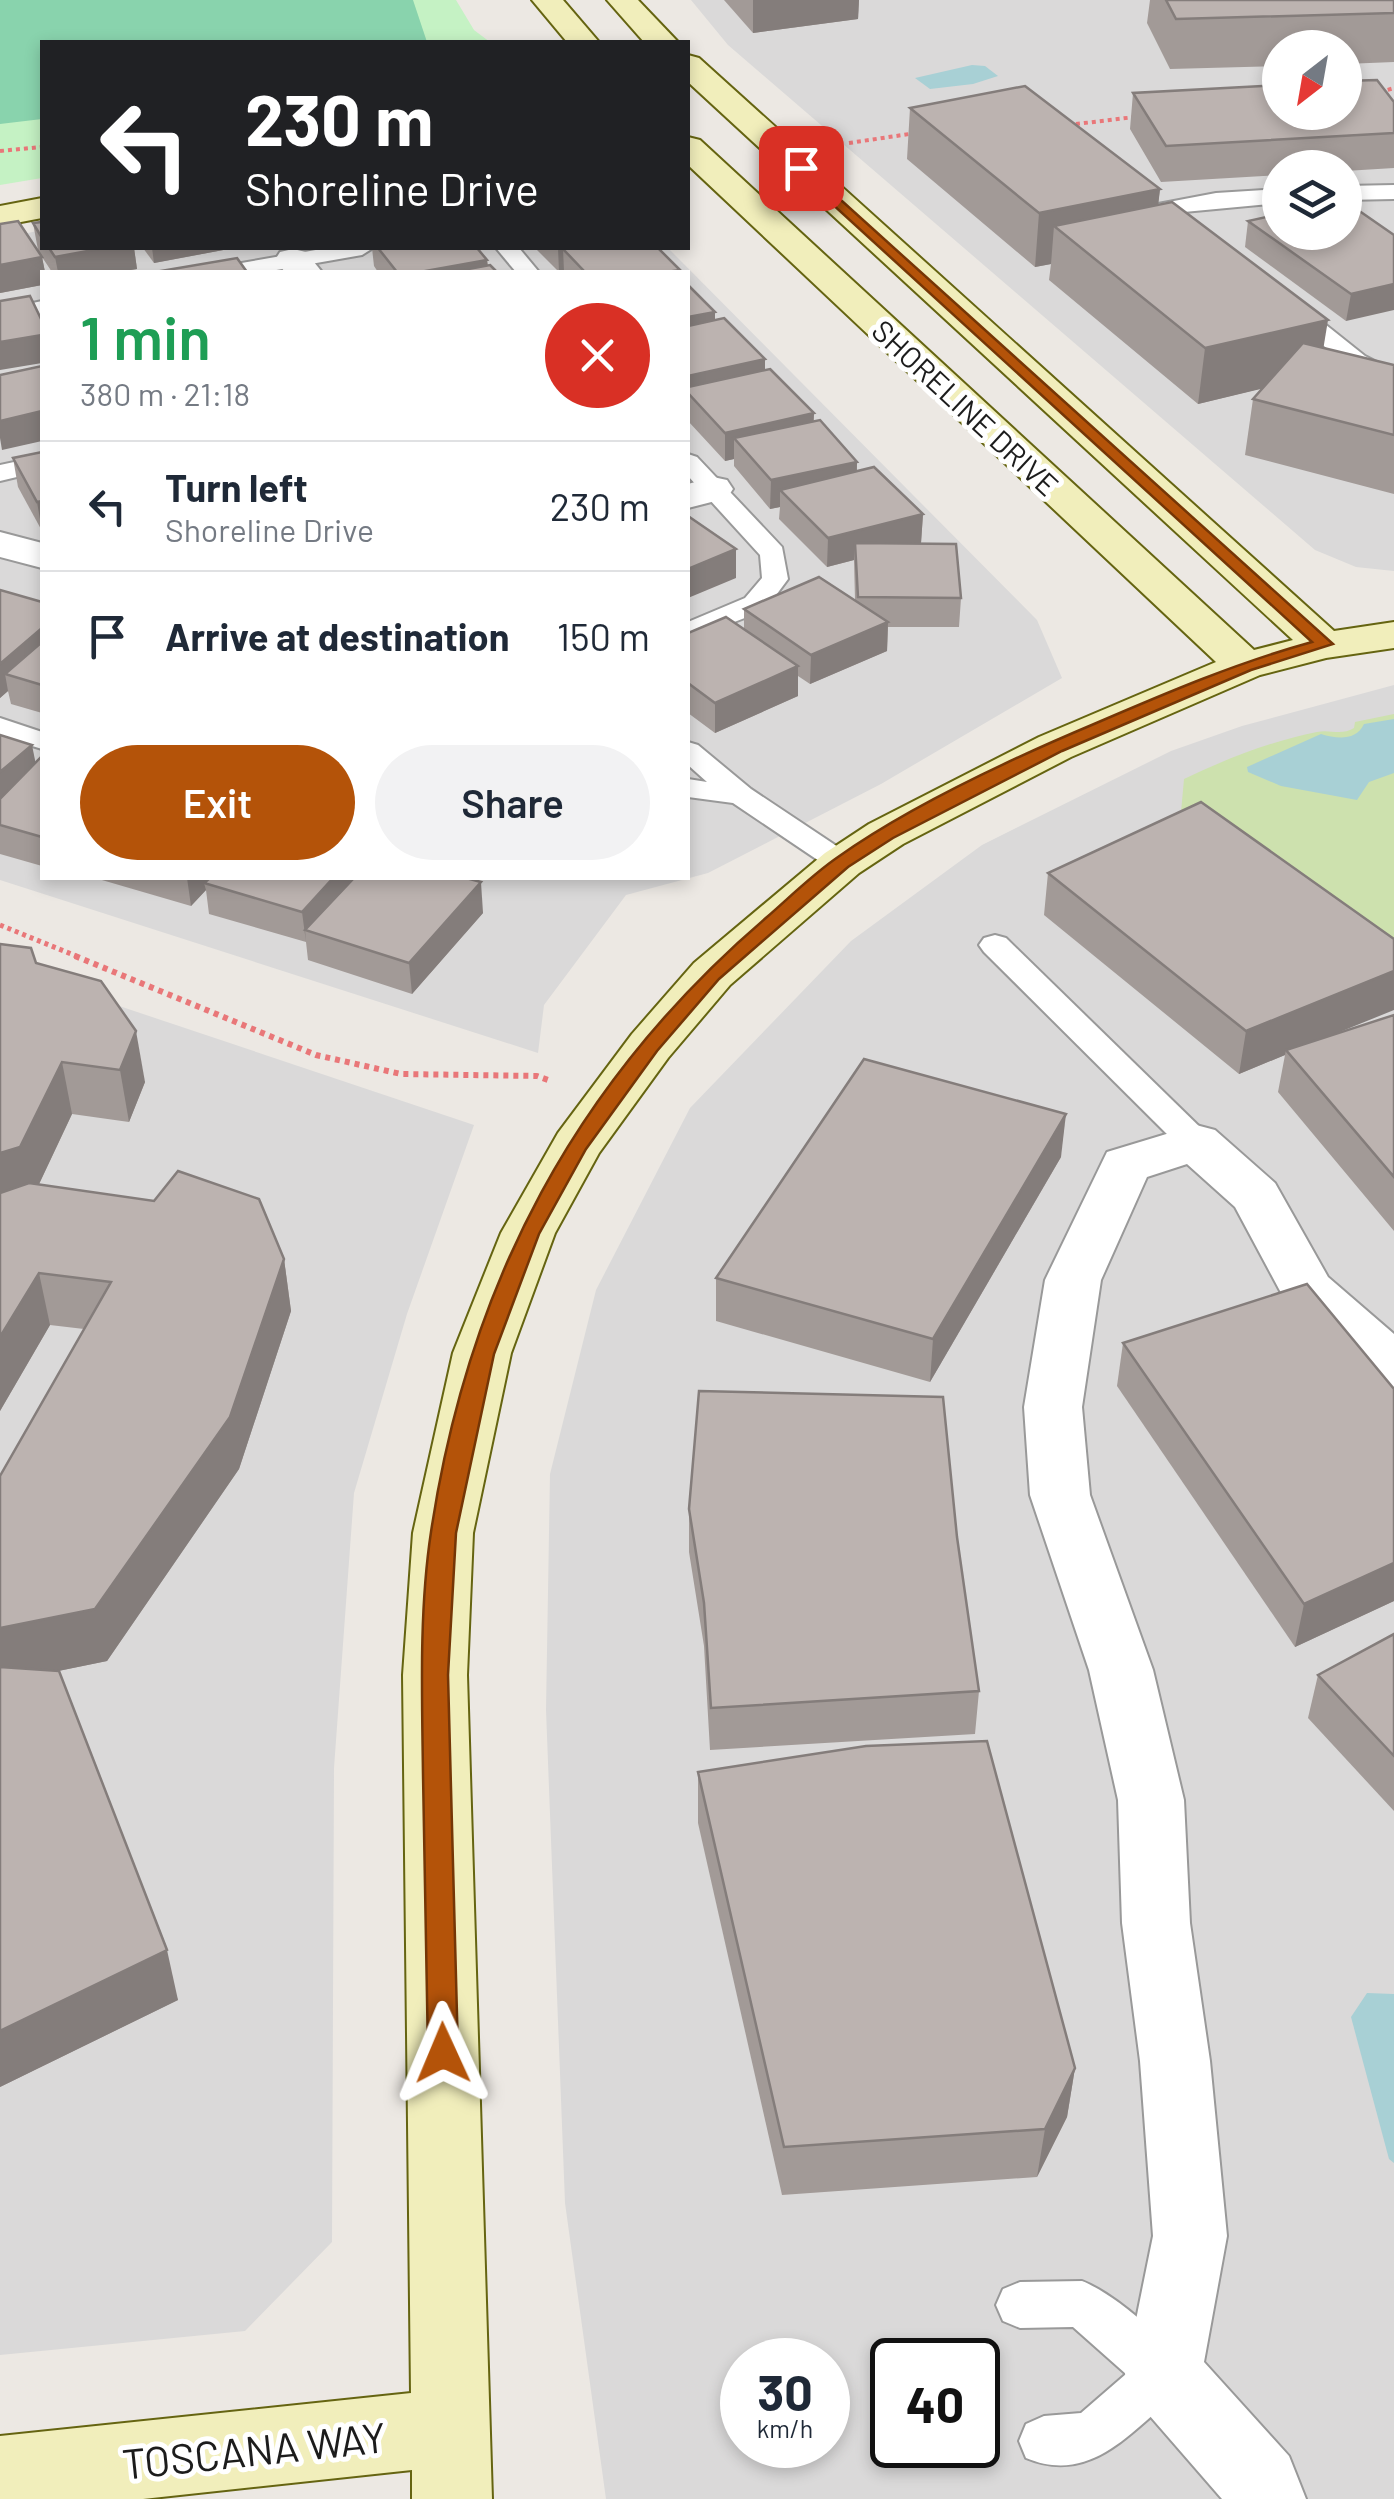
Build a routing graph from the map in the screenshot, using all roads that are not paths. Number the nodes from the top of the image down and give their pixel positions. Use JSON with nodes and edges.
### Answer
{"nodes":[{"id":1,"x":547,"y":0,"type":"edge"},
{"id":2,"x":622,"y":0,"type":"edge"},
{"id":3,"x":581,"y":40,"type":"edge"},
{"id":4,"x":660,"y":40,"type":"edge"},
{"id":5,"x":693,"y":76,"type":"edge"},
{"id":6,"x":690,"y":149,"type":"edge"},
{"id":7,"x":1394,"y":192,"type":"edge"},
{"id":8,"x":1362,"y":193,"type":"edge"},
{"id":9,"x":1262,"y":197,"type":"edge"},
{"id":10,"x":40,"y":208,"type":"edge"},
{"id":11,"x":0,"y":216,"type":"edge"},
{"id":12,"x":1210,"y":244,"type":"edge"},
{"id":13,"x":355,"y":250,"type":"edge"},
{"id":14,"x":509,"y":250,"type":"edge"},
{"id":15,"x":299,"y":266,"type":"edge"},
{"id":16,"x":253,"y":270,"type":"edge"},
{"id":17,"x":526,"y":270,"type":"edge"},
{"id":18,"x":1269,"y":291,"type":"edge"},
{"id":19,"x":40,"y":308,"type":"edge"},
{"id":20,"x":3,"y":316,"type":"edge"},
{"id":21,"x":1394,"y":380,"type":"edge"},
{"id":22,"x":40,"y":464,"type":"edge"},
{"id":23,"x":0,"y":473,"type":"edge"},
{"id":24,"x":696,"y":482,"type":"edge"},
{"id":25,"x":0,"y":544,"type":"edge"},
{"id":26,"x":40,"y":555,"type":"edge"},
{"id":27,"x":690,"y":631,"type":"edge"},
{"id":28,"x":1394,"y":634,"type":"edge"},
{"id":29,"x":1324,"y":644,"type":"junction"},
{"id":30,"x":1245,"y":666,"type":"junction"},
{"id":31,"x":0,"y":728,"type":"edge"},
{"id":32,"x":40,"y":740,"type":"edge"},
{"id":33,"x":690,"y":753,"type":"edge"},
{"id":34,"x":690,"y":788,"type":"edge"},
{"id":35,"x":742,"y":794,"type":"junction"},
{"id":36,"x":842,"y":863,"type":"junction"},
{"id":37,"x":994,"y":945,"type":"dead end"},
{"id":38,"x":1196,"y":1143,"type":"junction"},
{"id":39,"x":1394,"y":1366,"type":"edge"},
{"id":40,"x":1020,"y":2305,"type":"dead end"},
{"id":41,"x":1163,"y":2374,"type":"junction"},
{"id":42,"x":1044,"y":2441,"type":"dead end"},
{"id":43,"x":450,"y":2464,"type":"edge"},
{"id":44,"x":0,"y":2476,"type":"edge"},
{"id":45,"x":1266,"y":2499,"type":"edge"}],
"edges":[{"from":1,"to":3,"type":"street"},
{"from":2,"to":4,"type":"street"},
{"from":5,"to":29,"type":"street","name":"SHORELINE DRIVE"},
{"from":6,"to":30,"type":"street","name":"SHORELINE DRIVE"},
{"from":7,"to":8,"type":"lane"},
{"from":9,"to":12,"type":"lane"},
{"from":10,"to":11,"type":"street"},
{"from":13,"to":15,"type":"lane"},
{"from":14,"to":17,"type":"lane"},
{"from":15,"to":16,"type":"lane"},
{"from":18,"to":21,"type":"lane"},
{"from":19,"to":20,"type":"lane"},
{"from":22,"to":23,"type":"lane"},
{"from":24,"to":27,"type":"lane"},
{"from":25,"to":26,"type":"street"},
{"from":28,"to":29,"type":"street"},
{"from":29,"to":30,"type":"street"},
{"from":30,"to":36,"type":"street"},
{"from":31,"to":32,"type":"lane"},
{"from":33,"to":35,"type":"lane"},
{"from":34,"to":35,"type":"lane"},
{"from":35,"to":36,"type":"lane"},
{"from":36,"to":43,"type":"street"},
{"from":37,"to":38,"type":"lane"},
{"from":38,"to":39,"type":"street"},
{"from":38,"to":41,"type":"street"},
{"from":40,"to":41,"type":"lane"},
{"from":41,"to":42,"type":"lane"},
{"from":41,"to":45,"type":"street"},
{"from":43,"to":44,"type":"street","name":"TOSCANA WAY"}]}
